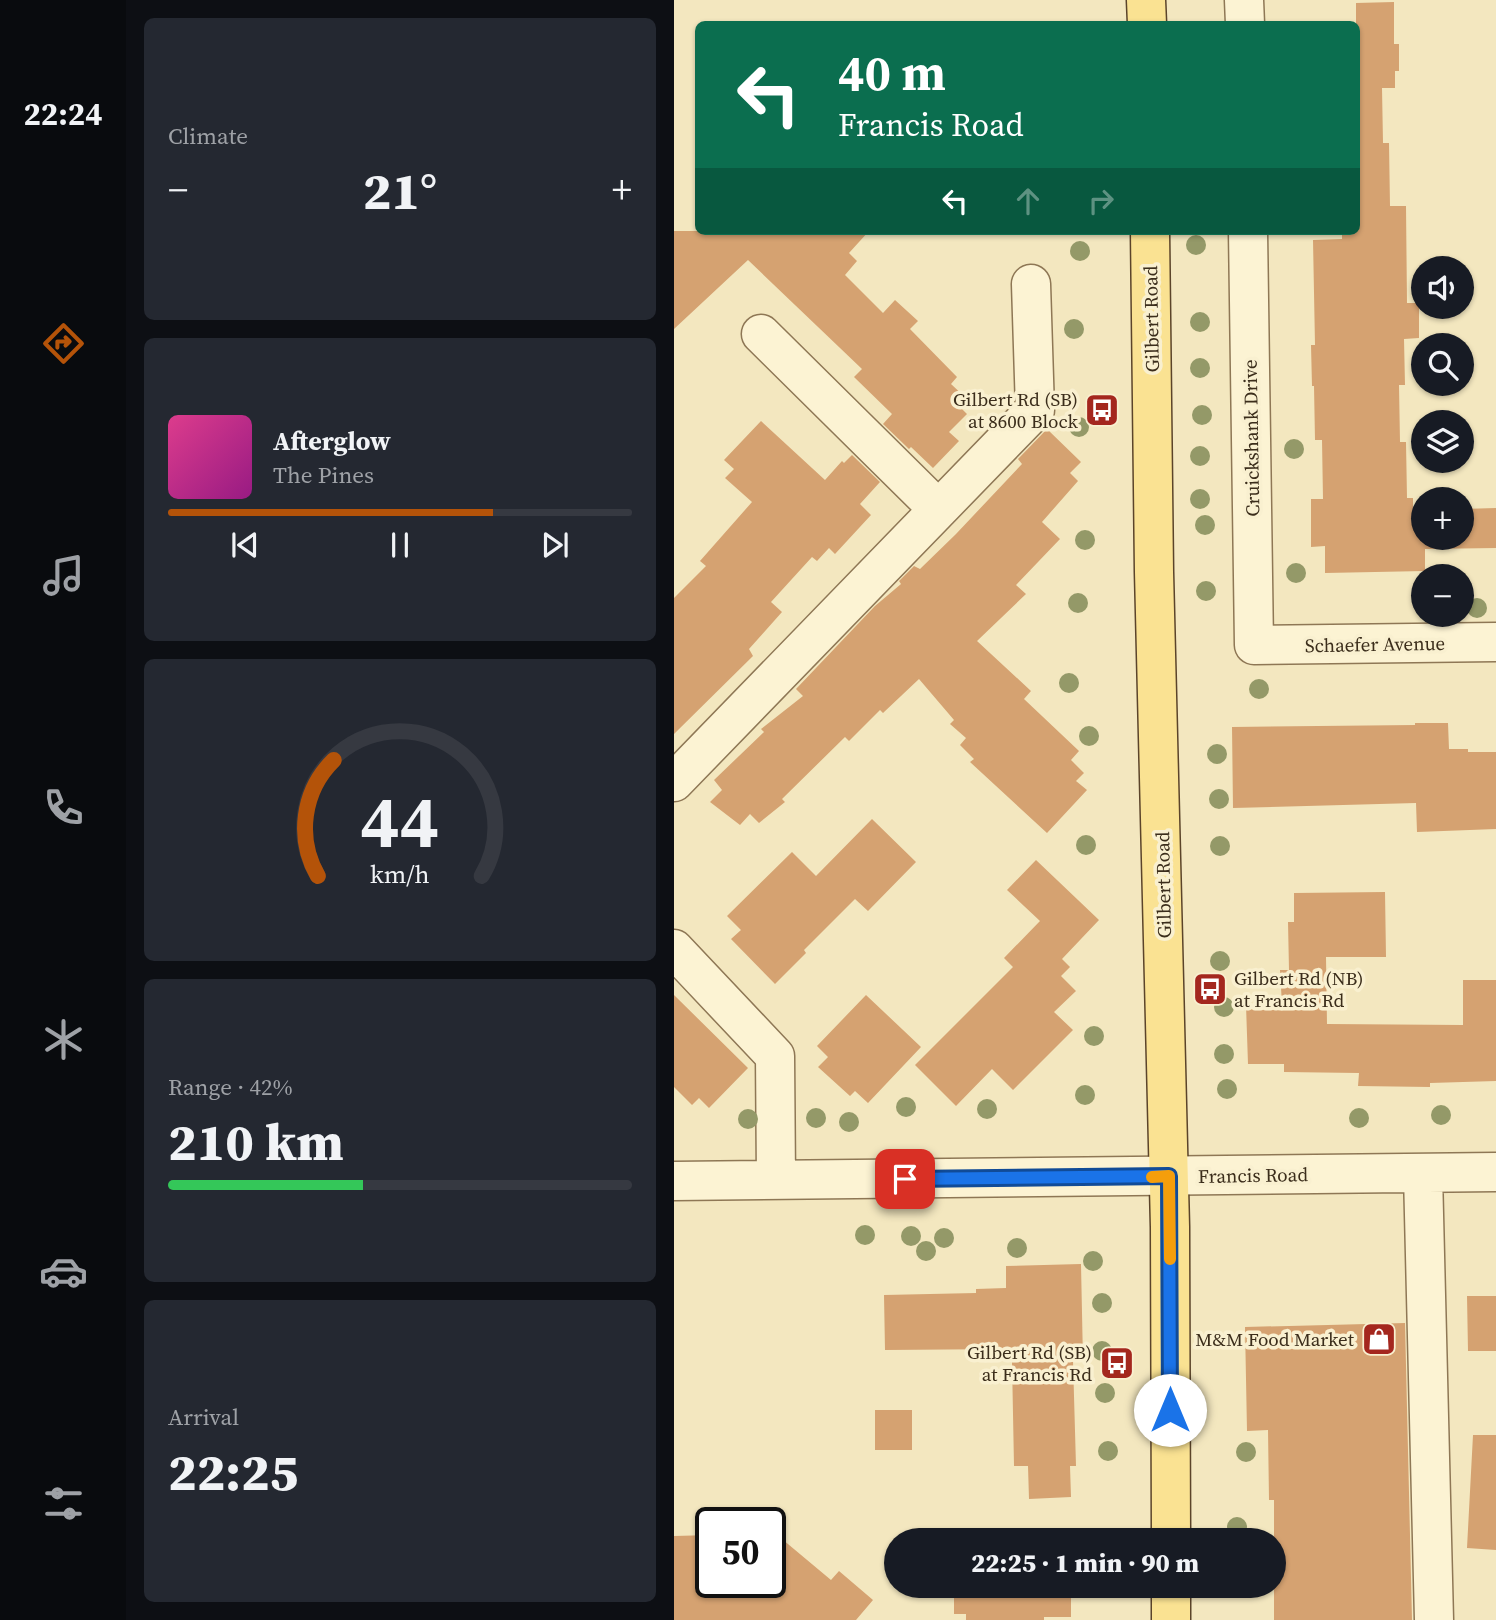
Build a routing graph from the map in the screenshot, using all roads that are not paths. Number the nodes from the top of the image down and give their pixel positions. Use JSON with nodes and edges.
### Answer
{"nodes":[{"id":1,"x":1146,"y":0,"type":"edge"},
{"id":2,"x":1244,"y":0,"type":"edge"},
{"id":3,"x":1147,"y":21,"type":"edge"},
{"id":4,"x":1245,"y":21,"type":"edge"},
{"id":5,"x":1150,"y":235,"type":"edge"},
{"id":6,"x":1248,"y":235,"type":"edge"},
{"id":7,"x":1031,"y":284,"type":"dead end"},
{"id":8,"x":761,"y":334,"type":"dead end"},
{"id":9,"x":938,"y":509,"type":"junction"},
{"id":10,"x":1496,"y":642,"type":"edge"},
{"id":11,"x":1254,"y":645,"type":"joint"},
{"id":12,"x":674,"y":782,"type":"edge"},
{"id":13,"x":674,"y":949,"type":"edge"},
{"id":14,"x":1496,"y":1172,"type":"edge"},
{"id":15,"x":1423,"y":1174,"type":"junction"},
{"id":16,"x":1169,"y":1176,"type":"junction"},
{"id":17,"x":776,"y":1180,"type":"junction"},
{"id":18,"x":674,"y":1181,"type":"edge"},
{"id":19,"x":1171,"y":1528,"type":"edge"},
{"id":20,"x":1171,"y":1598,"type":"edge"},
{"id":21,"x":1171,"y":1620,"type":"edge"},
{"id":22,"x":1434,"y":1620,"type":"edge"}],
"edges":[{"from":1,"to":3,"type":"main road"},
{"from":2,"to":4,"type":"street"},
{"from":5,"to":16,"type":"main road","name":"Gilbert Road"},
{"from":6,"to":11,"type":"street","name":"Cruickshank Drive"},
{"from":7,"to":9,"type":"street"},
{"from":8,"to":9,"type":"street"},
{"from":9,"to":12,"type":"street"},
{"from":10,"to":11,"type":"street","name":"Schaefer Avenue"},
{"from":13,"to":17,"type":"street"},
{"from":14,"to":15,"type":"street","name":"Francis Road"},
{"from":15,"to":16,"type":"street","name":"Francis Road"},
{"from":15,"to":22,"type":"street"},
{"from":16,"to":17,"type":"street","name":"Francis Road"},
{"from":16,"to":19,"type":"main road","name":"Gilbert Road"},
{"from":17,"to":18,"type":"street","name":"Francis Road"},
{"from":20,"to":21,"type":"main road"}]}
